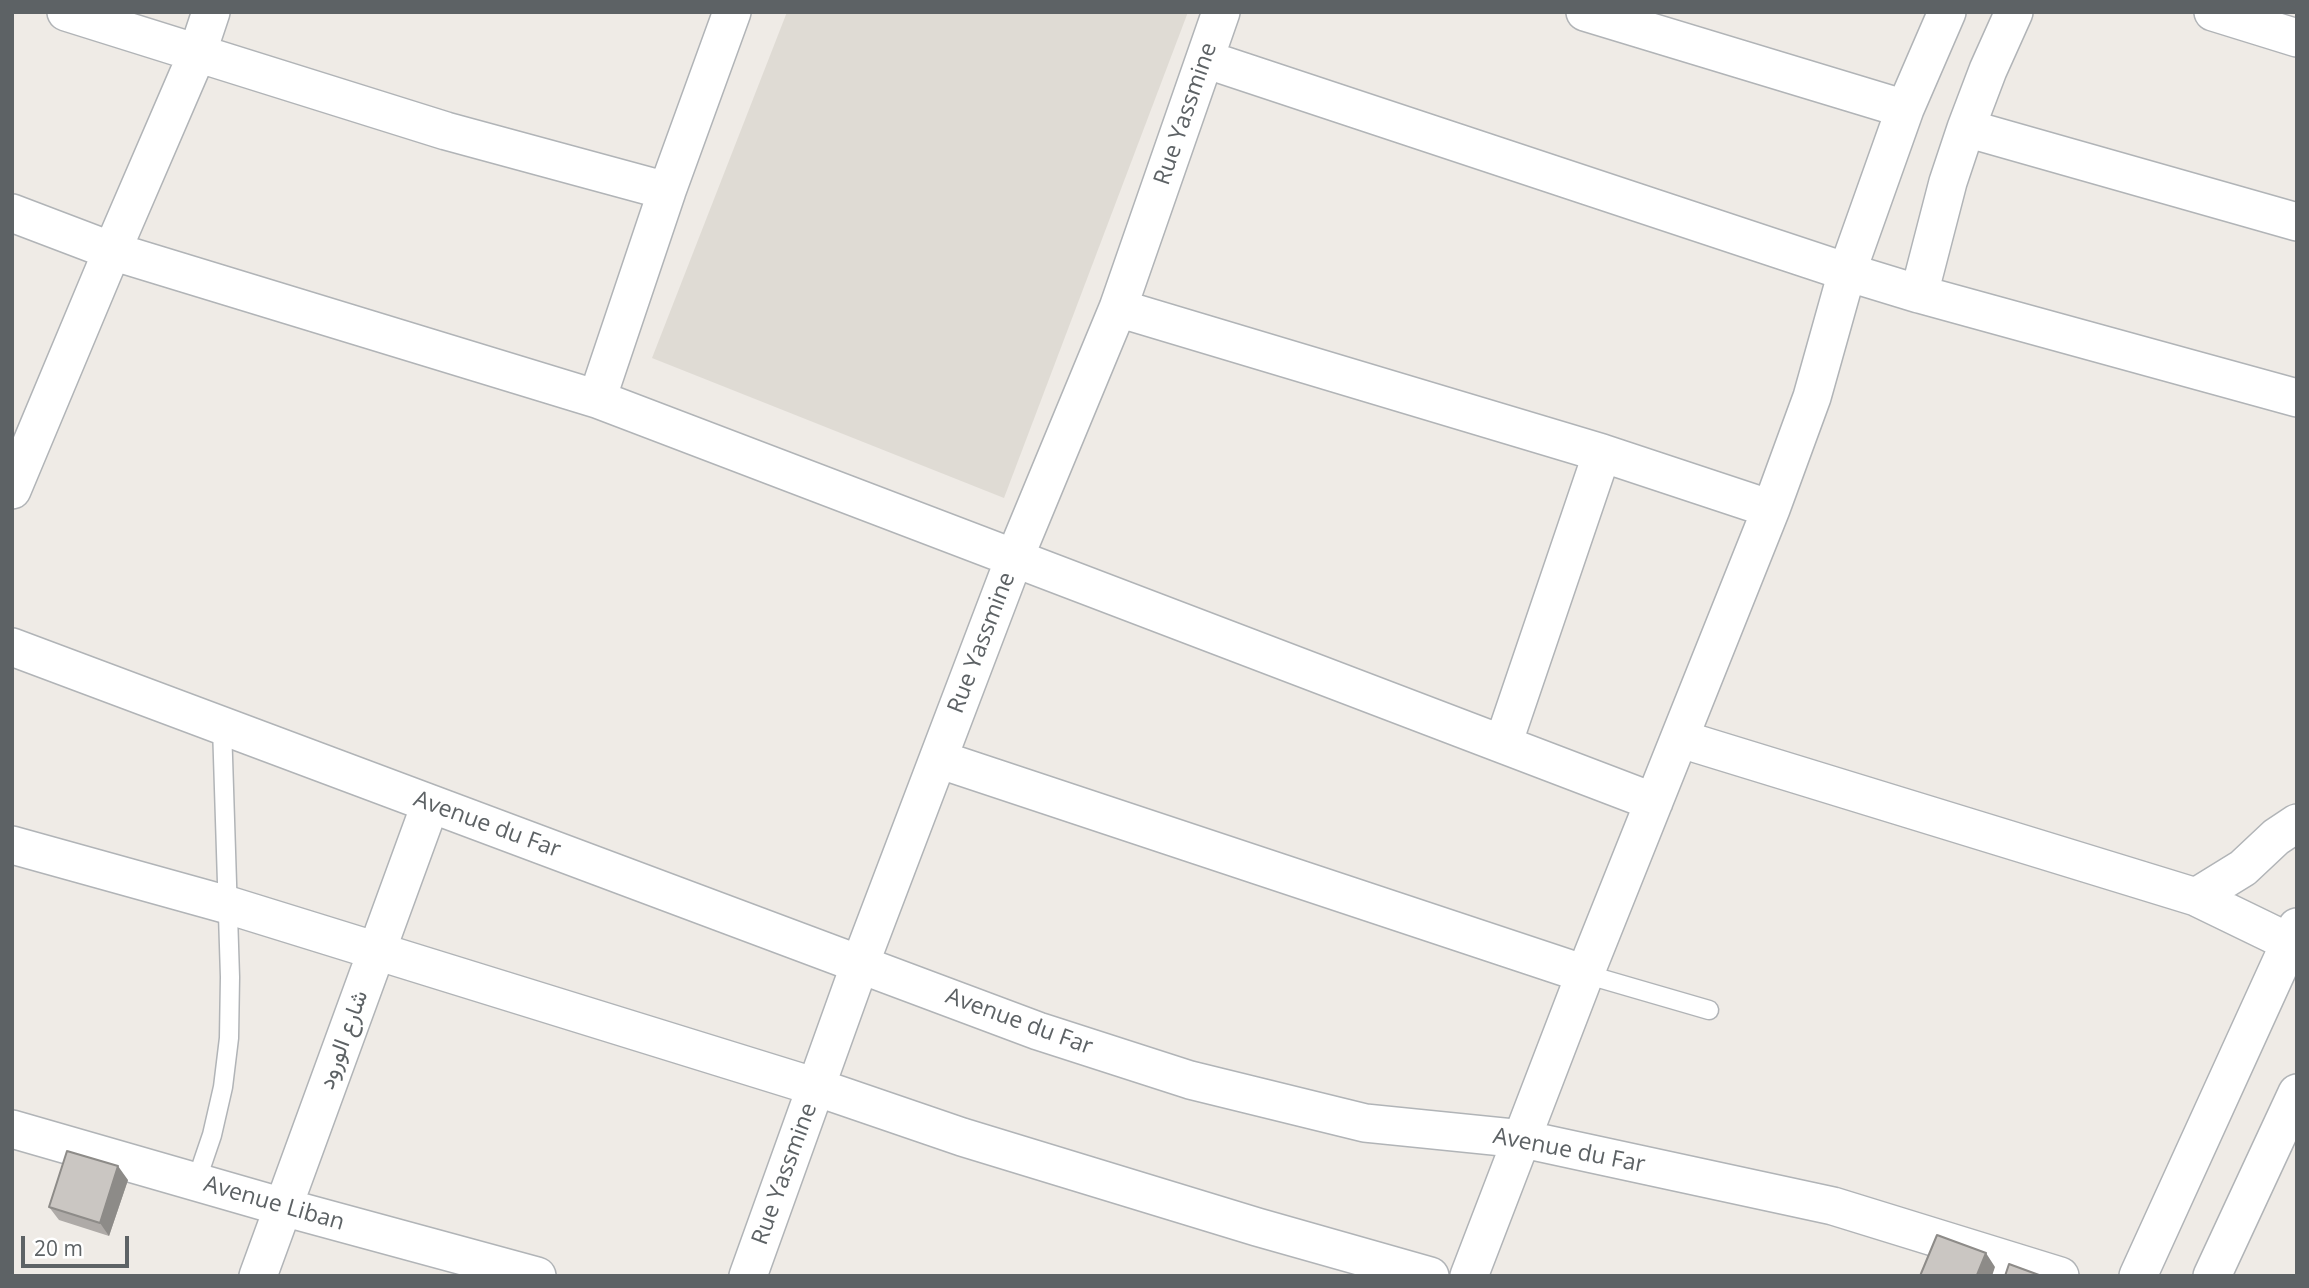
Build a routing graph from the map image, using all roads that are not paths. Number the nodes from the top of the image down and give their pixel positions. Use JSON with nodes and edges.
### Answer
{"nodes":[{"id":1,"x":66,"y":12,"type":"edge"},
{"id":2,"x":211,"y":12,"type":"edge"},
{"id":3,"x":732,"y":12,"type":"edge"},
{"id":4,"x":1221,"y":12,"type":"edge"},
{"id":5,"x":1585,"y":12,"type":"edge"},
{"id":6,"x":1947,"y":12,"type":"edge"},
{"id":7,"x":2014,"y":12,"type":"edge"},
{"id":8,"x":2213,"y":12,"type":"edge"},
{"id":9,"x":2297,"y":38,"type":"edge"},
{"id":10,"x":197,"y":54,"type":"junction"},
{"id":11,"x":1205,"y":59,"type":"junction"},
{"id":12,"x":1905,"y":110,"type":"junction"},
{"id":13,"x":1966,"y":128,"type":"junction"},
{"id":14,"x":667,"y":191,"type":"junction"},
{"id":15,"x":12,"y":213,"type":"edge"},
{"id":16,"x":2297,"y":222,"type":"edge"},
{"id":17,"x":112,"y":251,"type":"junction"},
{"id":18,"x":1847,"y":272,"type":"junction"},
{"id":19,"x":1919,"y":294,"type":"junction"},
{"id":20,"x":1118,"y":307,"type":"junction"},
{"id":21,"x":2297,"y":398,"type":"edge"},
{"id":22,"x":597,"y":399,"type":"junction"},
{"id":23,"x":1602,"y":453,"type":"junction"},
{"id":24,"x":12,"y":490,"type":"edge"},
{"id":25,"x":1771,"y":509,"type":"junction"},
{"id":26,"x":1014,"y":559,"type":"junction"},
{"id":27,"x":12,"y":647,"type":"edge"},
{"id":28,"x":222,"y":726,"type":"junction"},
{"id":29,"x":1681,"y":739,"type":"junction"},
{"id":30,"x":1503,"y":744,"type":"junction"},
{"id":31,"x":938,"y":760,"type":"junction"},
{"id":32,"x":1654,"y":802,"type":"junction"},
{"id":33,"x":430,"y":805,"type":"junction"},
{"id":34,"x":2297,"y":824,"type":"edge"},
{"id":35,"x":12,"y":845,"type":"edge"},
{"id":36,"x":2196,"y":897,"type":"junction"},
{"id":37,"x":228,"y":905,"type":"junction"},
{"id":38,"x":2295,"y":939,"type":"edge"},
{"id":39,"x":377,"y":950,"type":"junction"},
{"id":40,"x":860,"y":964,"type":"junction"},
{"id":41,"x":1586,"y":974,"type":"junction"},
{"id":42,"x":1709,"y":1010,"type":"dead end"},
{"id":43,"x":816,"y":1087,"type":"junction"},
{"id":44,"x":2297,"y":1093,"type":"edge"},
{"id":45,"x":12,"y":1129,"type":"edge"},
{"id":46,"x":1523,"y":1139,"type":"junction"},
{"id":47,"x":196,"y":1182,"type":"junction"},
{"id":48,"x":283,"y":1207,"type":"junction"},
{"id":49,"x":258,"y":1276,"type":"edge"},
{"id":50,"x":537,"y":1276,"type":"edge"},
{"id":51,"x":748,"y":1276,"type":"edge"},
{"id":52,"x":1430,"y":1276,"type":"edge"},
{"id":53,"x":1469,"y":1276,"type":"edge"},
{"id":54,"x":2060,"y":1276,"type":"edge"},
{"id":55,"x":2138,"y":1276,"type":"edge"},
{"id":56,"x":2212,"y":1276,"type":"edge"}],
"edges":[{"from":1,"to":10,"type":"street"},
{"from":2,"to":10,"type":"street"},
{"from":3,"to":14,"type":"street"},
{"from":4,"to":11,"type":"street","name":"Rue Yassmine"},
{"from":5,"to":12,"type":"street"},
{"from":6,"to":12,"type":"street"},
{"from":7,"to":13,"type":"street"},
{"from":8,"to":9,"type":"street"},
{"from":10,"to":14,"type":"street"},
{"from":10,"to":17,"type":"street"},
{"from":11,"to":18,"type":"street"},
{"from":11,"to":20,"type":"street","name":"Rue Yassmine"},
{"from":12,"to":18,"type":"street"},
{"from":13,"to":16,"type":"street"},
{"from":13,"to":19,"type":"street"},
{"from":14,"to":22,"type":"street"},
{"from":15,"to":17,"type":"street"},
{"from":17,"to":22,"type":"street"},
{"from":17,"to":24,"type":"street"},
{"from":18,"to":19,"type":"street"},
{"from":18,"to":25,"type":"street"},
{"from":19,"to":21,"type":"street"},
{"from":20,"to":23,"type":"street"},
{"from":20,"to":26,"type":"street","name":"Rue Yassmine"},
{"from":22,"to":26,"type":"street"},
{"from":23,"to":25,"type":"street"},
{"from":23,"to":30,"type":"street"},
{"from":25,"to":29,"type":"street"},
{"from":26,"to":30,"type":"street"},
{"from":26,"to":31,"type":"street","name":"Rue Yassmine"},
{"from":27,"to":28,"type":"street","name":"Avenue du Far"},
{"from":28,"to":33,"type":"street","name":"Avenue du Far"},
{"from":28,"to":37,"type":"lane"},
{"from":29,"to":32,"type":"street"},
{"from":29,"to":36,"type":"street"},
{"from":30,"to":32,"type":"street"},
{"from":31,"to":40,"type":"street","name":"Rue Yassmine"},
{"from":31,"to":41,"type":"street"},
{"from":32,"to":41,"type":"street"},
{"from":33,"to":39,"type":"street","name":"شارع الورود"},
{"from":33,"to":40,"type":"street","name":"Avenue du Far"},
{"from":34,"to":36,"type":"street"},
{"from":35,"to":37,"type":"street"},
{"from":36,"to":38,"type":"street"},
{"from":37,"to":39,"type":"street"},
{"from":37,"to":47,"type":"lane"},
{"from":38,"to":55,"type":"street"},
{"from":39,"to":43,"type":"street"},
{"from":39,"to":48,"type":"street","name":"شارع الورود"},
{"from":40,"to":43,"type":"street","name":"Rue Yassmine"},
{"from":40,"to":46,"type":"street","name":"Avenue du Far"},
{"from":41,"to":42,"type":"lane"},
{"from":41,"to":46,"type":"street"},
{"from":43,"to":51,"type":"street","name":"Rue Yassmine"},
{"from":43,"to":52,"type":"street"},
{"from":44,"to":56,"type":"street"},
{"from":45,"to":47,"type":"street","name":"Avenue Liban"},
{"from":46,"to":53,"type":"street"},
{"from":46,"to":54,"type":"street","name":"Avenue du Far"},
{"from":47,"to":48,"type":"street","name":"Avenue Liban"},
{"from":48,"to":49,"type":"street","name":"شارع الورود"},
{"from":48,"to":50,"type":"street","name":"Avenue Liban"}]}
